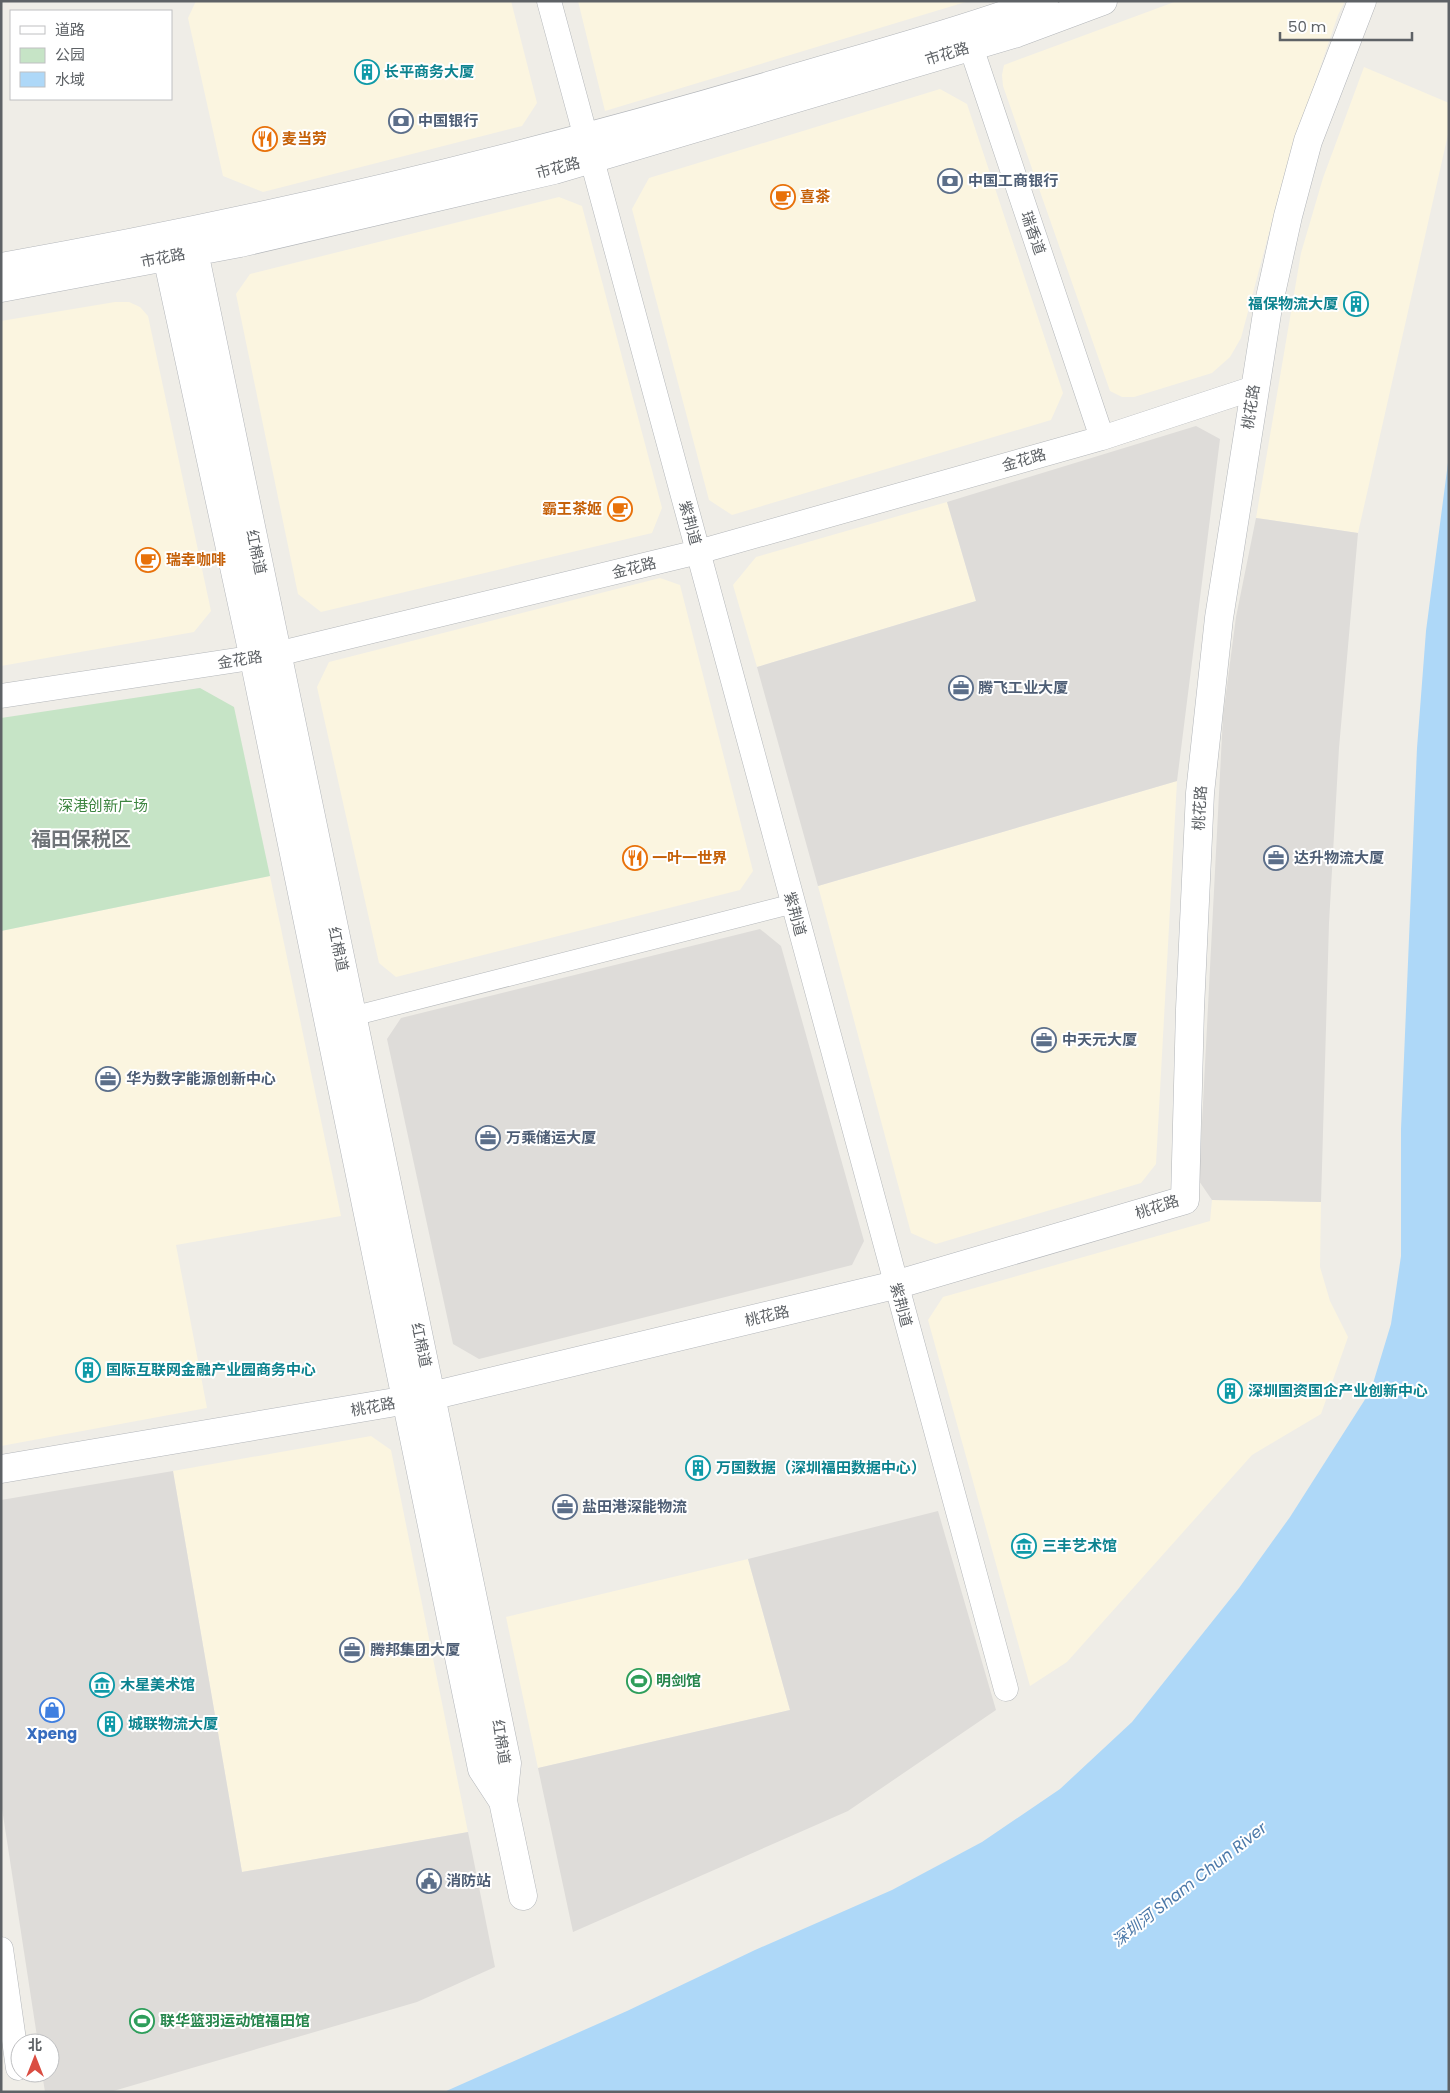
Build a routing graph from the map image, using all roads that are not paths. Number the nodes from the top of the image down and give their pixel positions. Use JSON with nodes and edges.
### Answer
{"nodes":[{"id":1,"x":549,"y":1,"type":"edge"},
{"id":2,"x":1044,"y":1,"type":"edge"},
{"id":3,"x":1103,"y":1,"type":"edge"},
{"id":4,"x":1362,"y":1,"type":"edge"},
{"id":5,"x":968,"y":37,"type":"junction"},
{"id":6,"x":588,"y":148,"type":"junction"},
{"id":7,"x":192,"y":242,"type":"junction"},
{"id":8,"x":165,"y":247,"type":"junction"},
{"id":9,"x":1,"y":267,"type":"edge"},
{"id":10,"x":1,"y":288,"type":"edge"},
{"id":11,"x":1254,"y":388,"type":"junction"},
{"id":12,"x":1102,"y":438,"type":"junction"},
{"id":13,"x":698,"y":552,"type":"junction"},
{"id":14,"x":266,"y":656,"type":"junction"},
{"id":15,"x":1,"y":696,"type":"edge"},
{"id":16,"x":792,"y":904,"type":"junction"},
{"id":17,"x":341,"y":1020,"type":"junction"},
{"id":18,"x":895,"y":1285,"type":"junction"},
{"id":19,"x":420,"y":1398,"type":"junction"},
{"id":20,"x":1,"y":1470,"type":"edge"},
{"id":21,"x":1006,"y":1689,"type":"dead end"},
{"id":22,"x":523,"y":1896,"type":"dead end"},
{"id":23,"x":1,"y":1949,"type":"edge"},
{"id":24,"x":13,"y":2033,"type":"edge"}],
"edges":[{"from":1,"to":6,"type":"street","name":"紫荆道"},
{"from":2,"to":5,"type":"main road","name":"市花路"},
{"from":3,"to":5,"type":"main road","name":"市花路"},
{"from":4,"to":11,"type":"main road","name":"桃花路"},
{"from":5,"to":6,"type":"main road","name":"市花路"},
{"from":5,"to":12,"type":"street","name":"瑞香道"},
{"from":6,"to":7,"type":"main road","name":"市花路"},
{"from":6,"to":13,"type":"street","name":"紫荆道"},
{"from":7,"to":8,"type":"main road","name":"市花路"},
{"from":7,"to":14,"type":"main road","name":"红棉道"},
{"from":8,"to":9,"type":"main road","name":"市花路"},
{"from":8,"to":10,"type":"main road","name":"市花路"},
{"from":8,"to":14,"type":"main road","name":"红棉道"},
{"from":11,"to":12,"type":"street","name":"金花路"},
{"from":11,"to":18,"type":"main road","name":"桃花路"},
{"from":12,"to":13,"type":"street","name":"金花路"},
{"from":13,"to":14,"type":"street","name":"金花路"},
{"from":13,"to":16,"type":"street","name":"紫荆道"},
{"from":14,"to":15,"type":"street","name":"金花路"},
{"from":14,"to":17,"type":"main road","name":"红棉道"},
{"from":16,"to":17,"type":"street"},
{"from":16,"to":18,"type":"street","name":"紫荆道"},
{"from":17,"to":19,"type":"main road","name":"红棉道"},
{"from":18,"to":19,"type":"main road","name":"桃花路"},
{"from":18,"to":21,"type":"street","name":"紫荆道"},
{"from":19,"to":20,"type":"main road","name":"桃花路"},
{"from":19,"to":22,"type":"main road","name":"红棉道"},
{"from":23,"to":24,"type":"street"}]}
